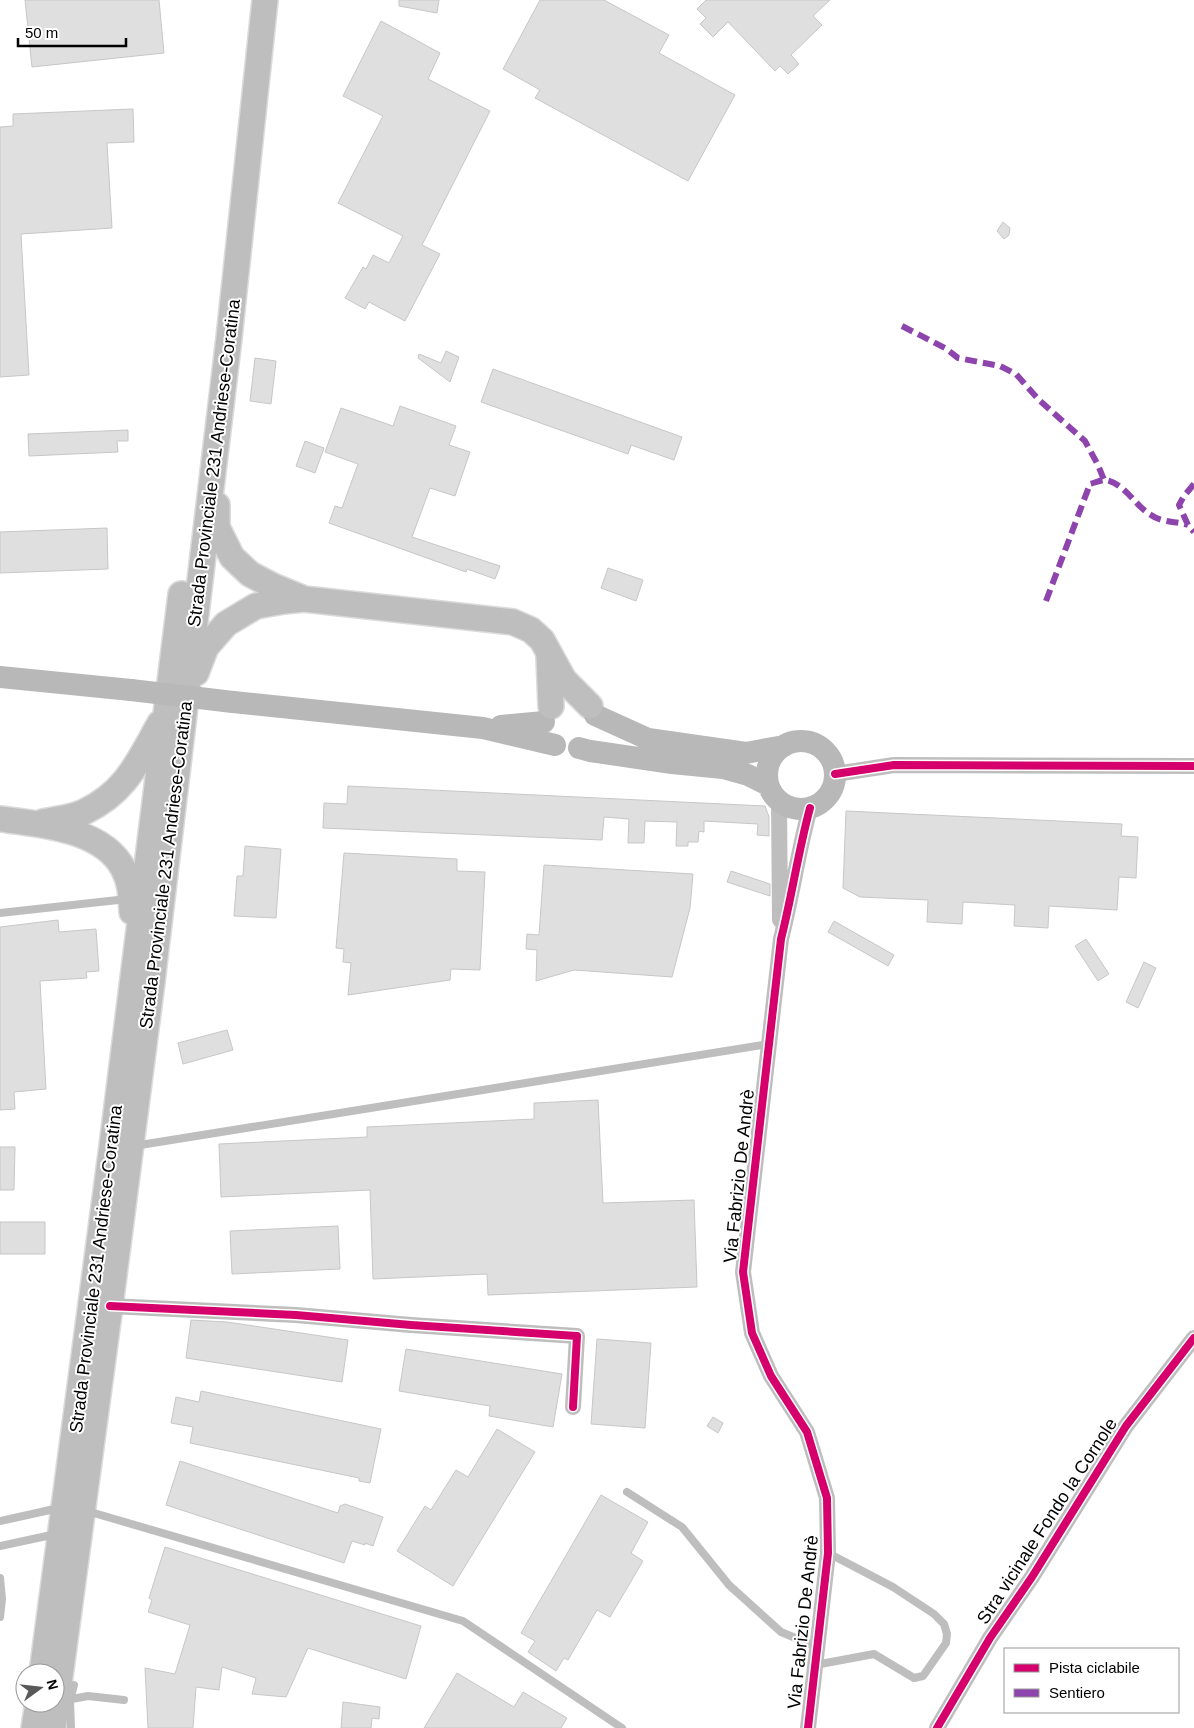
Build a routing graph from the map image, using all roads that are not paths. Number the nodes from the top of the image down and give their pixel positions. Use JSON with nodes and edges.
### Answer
{"nodes":[{"id":1,"x":249,"y":0,"type":"edge"},
{"id":2,"x":265,"y":0,"type":"edge"},
{"id":3,"x":214,"y":466,"type":"junction"},
{"id":4,"x":304,"y":599,"type":"junction"},
{"id":5,"x":549,"y":654,"type":"junction"},
{"id":6,"x":0,"y":677,"type":"edge"},
{"id":7,"x":593,"y":711,"type":"junction"},
{"id":8,"x":548,"y":714,"type":"junction"},
{"id":9,"x":174,"y":721,"type":"junction"},
{"id":10,"x":483,"y":728,"type":"junction"},
{"id":11,"x":555,"y":745,"type":"junction"},
{"id":12,"x":784,"y":746,"type":"junction"},
{"id":13,"x":580,"y":748,"type":"junction"},
{"id":14,"x":1194,"y":766,"type":"edge"},
{"id":15,"x":835,"y":774,"type":"junction"},
{"id":16,"x":774,"y":793,"type":"junction"},
{"id":17,"x":810,"y":808,"type":"junction"},
{"id":18,"x":0,"y":819,"type":"edge"},
{"id":19,"x":36,"y":823,"type":"junction"},
{"id":20,"x":132,"y":899,"type":"junction"},
{"id":21,"x":0,"y":913,"type":"edge"},
{"id":22,"x":781,"y":940,"type":"junction"},
{"id":23,"x":132,"y":984,"type":"junction"},
{"id":24,"x":769,"y":1044,"type":"junction"},
{"id":25,"x":131,"y":1146,"type":"junction"},
{"id":26,"x":110,"y":1306,"type":"junction"},
{"id":27,"x":1194,"y":1338,"type":"edge"},
{"id":28,"x":573,"y":1407,"type":"dead end"},
{"id":29,"x":627,"y":1492,"type":"dead end"},
{"id":30,"x":73,"y":1508,"type":"junction"},
{"id":31,"x":0,"y":1521,"type":"edge"},
{"id":32,"x":60,"y":1533,"type":"junction"},
{"id":33,"x":0,"y":1546,"type":"edge"},
{"id":34,"x":828,"y":1553,"type":"junction"},
{"id":35,"x":0,"y":1578,"type":"edge"},
{"id":36,"x":0,"y":1617,"type":"edge"},
{"id":37,"x":817,"y":1648,"type":"junction"},
{"id":38,"x":43,"y":1663,"type":"edge"},
{"id":39,"x":62,"y":1663,"type":"edge"},
{"id":40,"x":815,"y":1665,"type":"junction"},
{"id":41,"x":65,"y":1698,"type":"edge"},
{"id":42,"x":124,"y":1700,"type":"dead end"},
{"id":43,"x":46,"y":1713,"type":"edge"},
{"id":44,"x":56,"y":1713,"type":"edge"},
{"id":45,"x":65,"y":1713,"type":"edge"},
{"id":46,"x":34,"y":1728,"type":"edge"},
{"id":47,"x":53,"y":1728,"type":"edge"},
{"id":48,"x":71,"y":1728,"type":"edge"},
{"id":49,"x":622,"y":1728,"type":"edge"},
{"id":50,"x":808,"y":1728,"type":"edge"},
{"id":51,"x":937,"y":1728,"type":"edge"}],
"edges":[{"from":1,"to":9,"type":"main road","name":"Strada Provinciale 231 Andriese-Coratina"},
{"from":2,"to":3,"type":"main road","name":"Strada Provinciale 231 Andriese-Coratina"},
{"from":3,"to":4,"type":"main road"},
{"from":3,"to":9,"type":"main road","name":"Strada Provinciale 231 Andriese-Coratina"},
{"from":4,"to":5,"type":"main road"},
{"from":4,"to":9,"type":"main road"},
{"from":5,"to":7,"type":"main road"},
{"from":5,"to":8,"type":"main road"},
{"from":6,"to":10,"type":"main road","bridge":true},
{"from":7,"to":8,"type":"main road"},
{"from":7,"to":12,"type":"main road"},
{"from":7,"to":13,"type":"main road"},
{"from":8,"to":10,"type":"main road"},
{"from":8,"to":11,"type":"main road"},
{"from":9,"to":19,"type":"main road"},
{"from":9,"to":23,"type":"main road","name":"Strada Provinciale 231 Andriese-Coratina"},
{"from":9,"to":25,"type":"main road","name":"Strada Provinciale 231 Andriese-Coratina"},
{"from":10,"to":11,"type":"main road"},
{"from":11,"to":13,"type":"main road"},
{"from":12,"to":15,"type":"main road"},
{"from":12,"to":16,"type":"main road"},
{"from":13,"to":16,"type":"main road"},
{"from":14,"to":15,"type":"street"},
{"from":15,"to":17,"type":"main road"},
{"from":16,"to":17,"type":"main road"},
{"from":16,"to":22,"type":"street"},
{"from":17,"to":22,"type":"street"},
{"from":18,"to":19,"type":"main road"},
{"from":19,"to":20,"type":"main road"},
{"from":20,"to":21,"type":"lane"},
{"from":20,"to":23,"type":"main road"},
{"from":22,"to":24,"type":"street","name":"Via Fabrizio De Andrè"},
{"from":23,"to":30,"type":"main road","name":"Strada Provinciale 231 Andriese-Coratina"},
{"from":24,"to":25,"type":"lane"},
{"from":24,"to":34,"type":"street","name":"Via Fabrizio De Andrè"},
{"from":25,"to":26,"type":"main road","name":"Strada Provinciale 231 Andriese-Coratina"},
{"from":26,"to":28,"type":"street"},
{"from":26,"to":30,"type":"main road","name":"Strada Provinciale 231 Andriese-Coratina"},
{"from":27,"to":51,"type":"street","name":"Stra vicinale Fondo la Cornole"},
{"from":29,"to":37,"type":"lane"},
{"from":30,"to":31,"type":"lane"},
{"from":30,"to":32,"type":"main road","name":"Strada Provinciale 231 Andriese-Coratina"},
{"from":30,"to":39,"type":"main road","name":"Strada Provinciale 231 Andriese-Coratina"},
{"from":30,"to":49,"type":"lane"},
{"from":32,"to":33,"type":"lane"},
{"from":32,"to":38,"type":"main road","name":"Strada Provinciale 231 Andriese-Coratina"},
{"from":34,"to":37,"type":"street","name":"Via Fabrizio De Andrè"},
{"from":34,"to":40,"type":"lane"},
{"from":35,"to":36,"type":"lane"},
{"from":37,"to":40,"type":"street","name":"Via Fabrizio De Andrè"},
{"from":40,"to":50,"type":"street","name":"Via Fabrizio De Andrè"},
{"from":41,"to":42,"type":"lane"},
{"from":43,"to":46,"type":"main road","name":"Strada Provinciale 231 Andriese-Coratina"},
{"from":44,"to":47,"type":"main road","name":"Strada Provinciale 231 Andriese-Coratina"},
{"from":45,"to":48,"type":"lane"}]}
